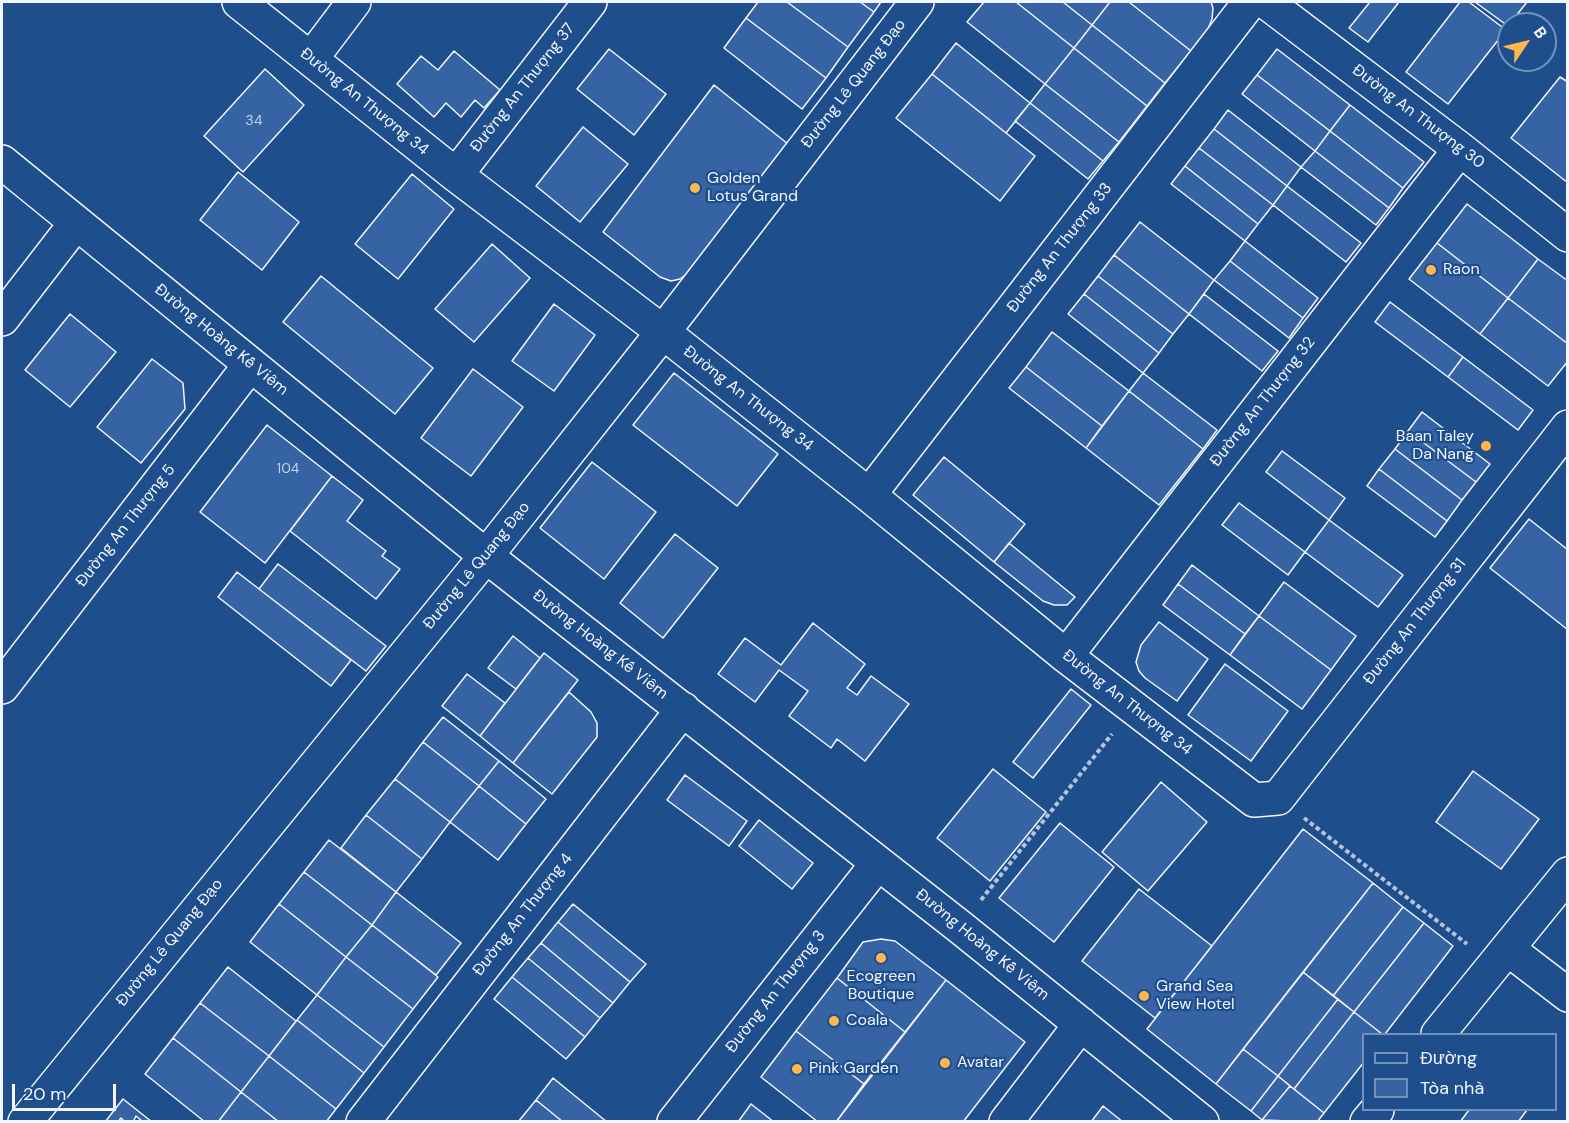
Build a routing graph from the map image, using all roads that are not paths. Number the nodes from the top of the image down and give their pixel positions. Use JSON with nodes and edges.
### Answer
{"nodes":[{"id":1,"x":239,"y":2,"type":"edge"},
{"id":2,"x":354,"y":2,"type":"edge"},
{"id":3,"x":590,"y":2,"type":"edge"},
{"id":4,"x":917,"y":2,"type":"edge"},
{"id":5,"x":1250,"y":2,"type":"edge"},
{"id":6,"x":1266,"y":2,"type":"edge"},
{"id":7,"x":311,"y":59,"type":"junction"},
{"id":8,"x":1460,"y":148,"type":"junction"},
{"id":9,"x":2,"y":162,"type":"edge"},
{"id":10,"x":456,"y":176,"type":"junction"},
{"id":11,"x":76,"y":223,"type":"junction"},
{"id":12,"x":1568,"y":236,"type":"edge"},
{"id":13,"x":2,"y":320,"type":"edge"},
{"id":14,"x":663,"y":332,"type":"junction"},
{"id":15,"x":250,"y":365,"type":"junction"},
{"id":16,"x":1568,"y":427,"type":"edge"},
{"id":17,"x":869,"y":495,"type":"junction"},
{"id":18,"x":486,"y":556,"type":"junction"},
{"id":19,"x":1066,"y":656,"type":"junction"},
{"id":20,"x":2,"y":687,"type":"edge"},
{"id":21,"x":683,"y":710,"type":"junction"},
{"id":22,"x":1266,"y":799,"type":"joint"},
{"id":23,"x":878,"y":863,"type":"junction"},
{"id":24,"x":1568,"y":874,"type":"edge"},
{"id":25,"x":1508,"y":949,"type":"junction"},
{"id":26,"x":1568,"y":995,"type":"edge"},
{"id":27,"x":1081,"y":1024,"type":"junction"},
{"id":28,"x":1440,"y":1033,"type":"edge"},
{"id":29,"x":25,"y":1122,"type":"edge"},
{"id":30,"x":363,"y":1122,"type":"edge"},
{"id":31,"x":674,"y":1122,"type":"edge"},
{"id":32,"x":1006,"y":1122,"type":"edge"},
{"id":33,"x":1202,"y":1122,"type":"edge"}],
"edges":[{"from":1,"to":7,"type":"street","name":"Đường An Thượng 34"},
{"from":2,"to":7,"type":"street"},
{"from":3,"to":10,"type":"street","name":"Đường An Thượng 37"},
{"from":4,"to":14,"type":"street","name":"Đường Lê Quang Đạo"},
{"from":5,"to":17,"type":"street","name":"Đường An Thượng 33"},
{"from":6,"to":8,"type":"street","name":"Đường An Thượng 30"},
{"from":7,"to":10,"type":"street","name":"Đường An Thượng 34"},
{"from":8,"to":12,"type":"street","name":"Đường An Thượng 30"},
{"from":8,"to":19,"type":"street","name":"Đường An Thượng 32"},
{"from":9,"to":11,"type":"street","name":"Đường Hoàng Kế Viêm"},
{"from":10,"to":14,"type":"street","name":"Đường An Thượng 34"},
{"from":11,"to":13,"type":"street"},
{"from":11,"to":15,"type":"street","name":"Đường Hoàng Kế Viêm"},
{"from":14,"to":17,"type":"street","name":"Đường An Thượng 34"},
{"from":14,"to":18,"type":"street","name":"Đường Lê Quang Đạo"},
{"from":15,"to":18,"type":"street","name":"Đường Hoàng Kế Viêm"},
{"from":15,"to":20,"type":"street","name":"Đường An Thượng 5"},
{"from":16,"to":22,"type":"street","name":"Đường An Thượng 31"},
{"from":17,"to":19,"type":"street","name":"Đường An Thượng 34"},
{"from":18,"to":21,"type":"street","name":"Đường Hoàng Kế Viêm"},
{"from":18,"to":29,"type":"street","name":"Đường Lê Quang Đạo"},
{"from":19,"to":22,"type":"street","name":"Đường An Thượng 34"},
{"from":21,"to":23,"type":"street","name":"Đường Hoàng Kế Viêm"},
{"from":21,"to":30,"type":"street","name":"Đường An Thượng 4"},
{"from":23,"to":27,"type":"street","name":"Đường Hoàng Kế Viêm"},
{"from":23,"to":31,"type":"street","name":"Đường An Thượng 3"},
{"from":24,"to":25,"type":"street"},
{"from":25,"to":26,"type":"street"},
{"from":25,"to":28,"type":"street"},
{"from":27,"to":32,"type":"street"},
{"from":27,"to":33,"type":"street","name":"Đường Hoàng Kế Viêm"}]}
